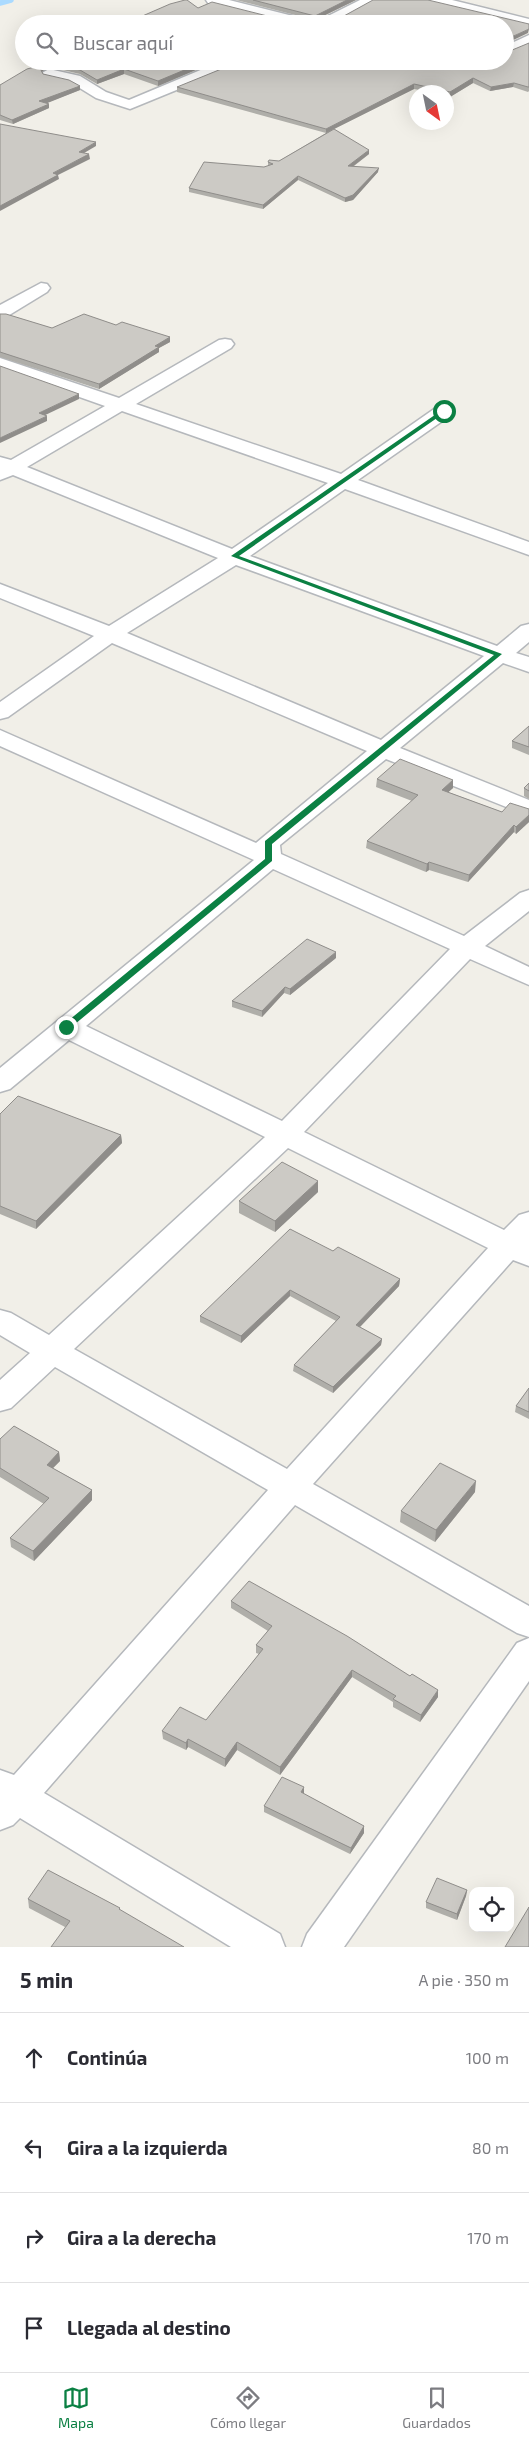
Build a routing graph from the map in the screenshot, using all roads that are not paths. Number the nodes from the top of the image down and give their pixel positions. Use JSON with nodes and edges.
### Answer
{"nodes":[{"id":1,"x":213,"y":0,"type":"edge"},
{"id":2,"x":371,"y":0,"type":"edge"},
{"id":3,"x":436,"y":0,"type":"edge"},
{"id":4,"x":272,"y":15,"type":"edge"},
{"id":5,"x":340,"y":15,"type":"edge"},
{"id":6,"x":497,"y":15,"type":"edge"},
{"id":7,"x":514,"y":19,"type":"edge"},
{"id":8,"x":529,"y":23,"type":"edge"},
{"id":9,"x":529,"y":39,"type":"edge"},
{"id":10,"x":514,"y":47,"type":"edge"},
{"id":11,"x":209,"y":70,"type":"edge"},
{"id":12,"x":49,"y":73,"type":"edge"},
{"id":13,"x":41,"y":288,"type":"dead end"},
{"id":14,"x":0,"y":313,"type":"edge"},
{"id":15,"x":225,"y":344,"type":"dead end"},
{"id":16,"x":0,"y":363,"type":"edge"},
{"id":17,"x":120,"y":405,"type":"junction"},
{"id":18,"x":444,"y":411,"type":"dead end"},
{"id":19,"x":4,"y":468,"type":"edge"},
{"id":20,"x":342,"y":481,"type":"junction"},
{"id":21,"x":529,"y":549,"type":"edge"},
{"id":22,"x":234,"y":556,"type":"junction"},
{"id":23,"x":0,"y":590,"type":"edge"},
{"id":24,"x":529,"y":631,"type":"edge"},
{"id":25,"x":111,"y":634,"type":"junction"},
{"id":26,"x":499,"y":654,"type":"junction"},
{"id":27,"x":529,"y":666,"type":"edge"},
{"id":28,"x":0,"y":712,"type":"edge"},
{"id":29,"x":0,"y":737,"type":"edge"},
{"id":30,"x":381,"y":750,"type":"junction"},
{"id":31,"x":529,"y":809,"type":"edge"},
{"id":32,"x":269,"y":860,"type":"junction"},
{"id":33,"x":529,"y":898,"type":"edge"},
{"id":34,"x":467,"y":947,"type":"junction"},
{"id":35,"x":529,"y":977,"type":"edge"},
{"id":36,"x":66,"y":1027,"type":"junction"},
{"id":37,"x":0,"y":1083,"type":"edge"},
{"id":38,"x":285,"y":1135,"type":"junction"},
{"id":39,"x":522,"y":1241,"type":"edge"},
{"id":40,"x":0,"y":1321,"type":"edge"},
{"id":41,"x":54,"y":1350,"type":"junction"},
{"id":42,"x":0,"y":1400,"type":"edge"},
{"id":43,"x":291,"y":1487,"type":"junction"},
{"id":44,"x":529,"y":1623,"type":"edge"},
{"id":45,"x":529,"y":1653,"type":"edge"},
{"id":46,"x":6,"y":1798,"type":"edge"},
{"id":47,"x":266,"y":1947,"type":"edge"},
{"id":48,"x":321,"y":1947,"type":"edge"}],
"edges":[{"from":1,"to":4,"type":"street"},
{"from":2,"to":5,"type":"street"},
{"from":3,"to":6,"type":"street"},
{"from":7,"to":8,"type":"street"},
{"from":9,"to":10,"type":"street"},
{"from":11,"to":12,"type":"street"},
{"from":13,"to":14,"type":"street"},
{"from":15,"to":17,"type":"street"},
{"from":16,"to":17,"type":"street"},
{"from":17,"to":19,"type":"street"},
{"from":17,"to":20,"type":"street"},
{"from":18,"to":20,"type":"street"},
{"from":19,"to":22,"type":"street"},
{"from":20,"to":21,"type":"street"},
{"from":20,"to":22,"type":"street"},
{"from":22,"to":25,"type":"street"},
{"from":22,"to":26,"type":"street"},
{"from":23,"to":25,"type":"street"},
{"from":24,"to":26,"type":"street"},
{"from":25,"to":28,"type":"street"},
{"from":25,"to":30,"type":"street"},
{"from":26,"to":27,"type":"street"},
{"from":26,"to":30,"type":"street"},
{"from":29,"to":32,"type":"street"},
{"from":30,"to":31,"type":"street"},
{"from":30,"to":32,"type":"street"},
{"from":32,"to":34,"type":"street"},
{"from":32,"to":36,"type":"street"},
{"from":33,"to":34,"type":"street"},
{"from":34,"to":35,"type":"street"},
{"from":34,"to":38,"type":"street"},
{"from":36,"to":37,"type":"street"},
{"from":36,"to":38,"type":"street"},
{"from":38,"to":39,"type":"street"},
{"from":38,"to":41,"type":"street"},
{"from":39,"to":43,"type":"street"},
{"from":40,"to":41,"type":"street"},
{"from":41,"to":42,"type":"street"},
{"from":41,"to":43,"type":"street"},
{"from":43,"to":44,"type":"street"},
{"from":43,"to":46,"type":"street"},
{"from":45,"to":48,"type":"street"},
{"from":46,"to":47,"type":"street"}]}
